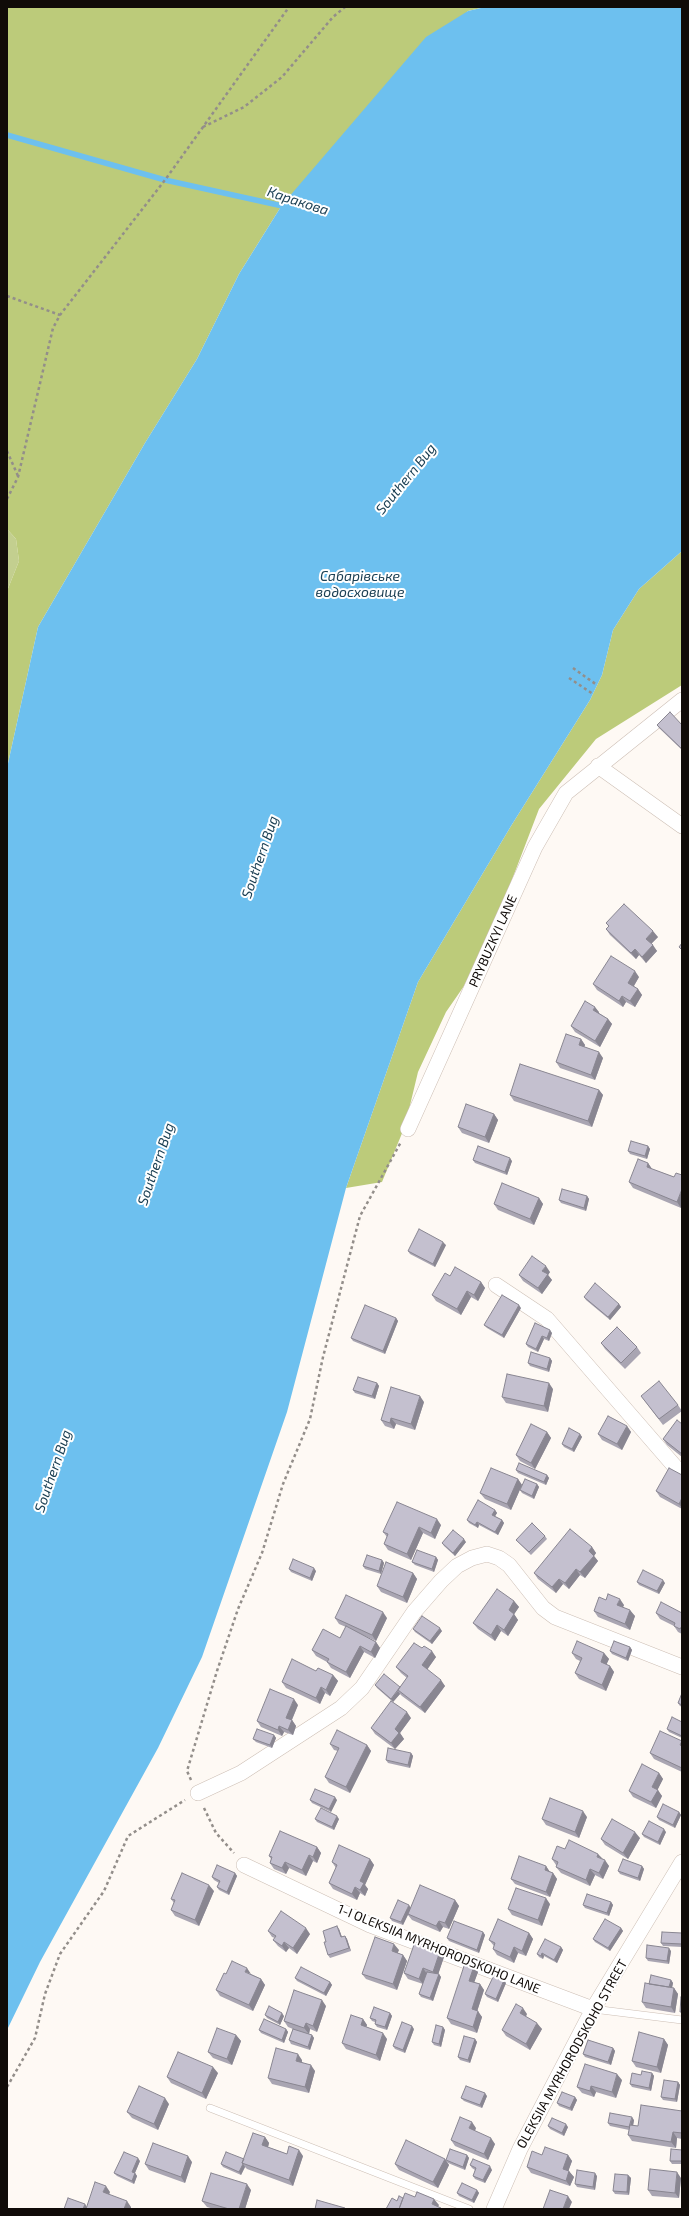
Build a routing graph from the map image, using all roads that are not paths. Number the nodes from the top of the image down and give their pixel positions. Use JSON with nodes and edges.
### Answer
{"nodes":[{"id":1,"x":682,"y":700,"type":"edge"},
{"id":2,"x":598,"y":766,"type":"junction"},
{"id":3,"x":682,"y":826,"type":"edge"},
{"id":4,"x":408,"y":1129,"type":"road end"},
{"id":5,"x":496,"y":1285,"type":"dead end"},
{"id":6,"x":682,"y":1472,"type":"edge"},
{"id":7,"x":682,"y":1667,"type":"edge"},
{"id":8,"x":198,"y":1793,"type":"road end"},
{"id":9,"x":682,"y":1862,"type":"edge"},
{"id":10,"x":244,"y":1865,"type":"road end"},
{"id":11,"x":593,"y":2009,"type":"junction"},
{"id":12,"x":682,"y":2020,"type":"edge"},
{"id":13,"x":210,"y":2108,"type":"dead end"},
{"id":14,"x":469,"y":2209,"type":"edge"},
{"id":15,"x":494,"y":2209,"type":"edge"}],
"edges":[{"from":1,"to":2,"type":"street","name":"PRYBUZKYI LANE"},
{"from":2,"to":3,"type":"street"},
{"from":2,"to":4,"type":"street","name":"PRYBUZKYI LANE"},
{"from":5,"to":6,"type":"street"},
{"from":7,"to":8,"type":"street"},
{"from":9,"to":11,"type":"street","name":"OLEKSIIA MYRHORODSKOHO STREET"},
{"from":10,"to":11,"type":"street","name":"1-I OLEKSIIA MYRHORODSKOHO LANE"},
{"from":11,"to":12,"type":"lane"},
{"from":11,"to":15,"type":"street","name":"OLEKSIIA MYRHORODSKOHO STREET"},
{"from":13,"to":14,"type":"lane"}]}
